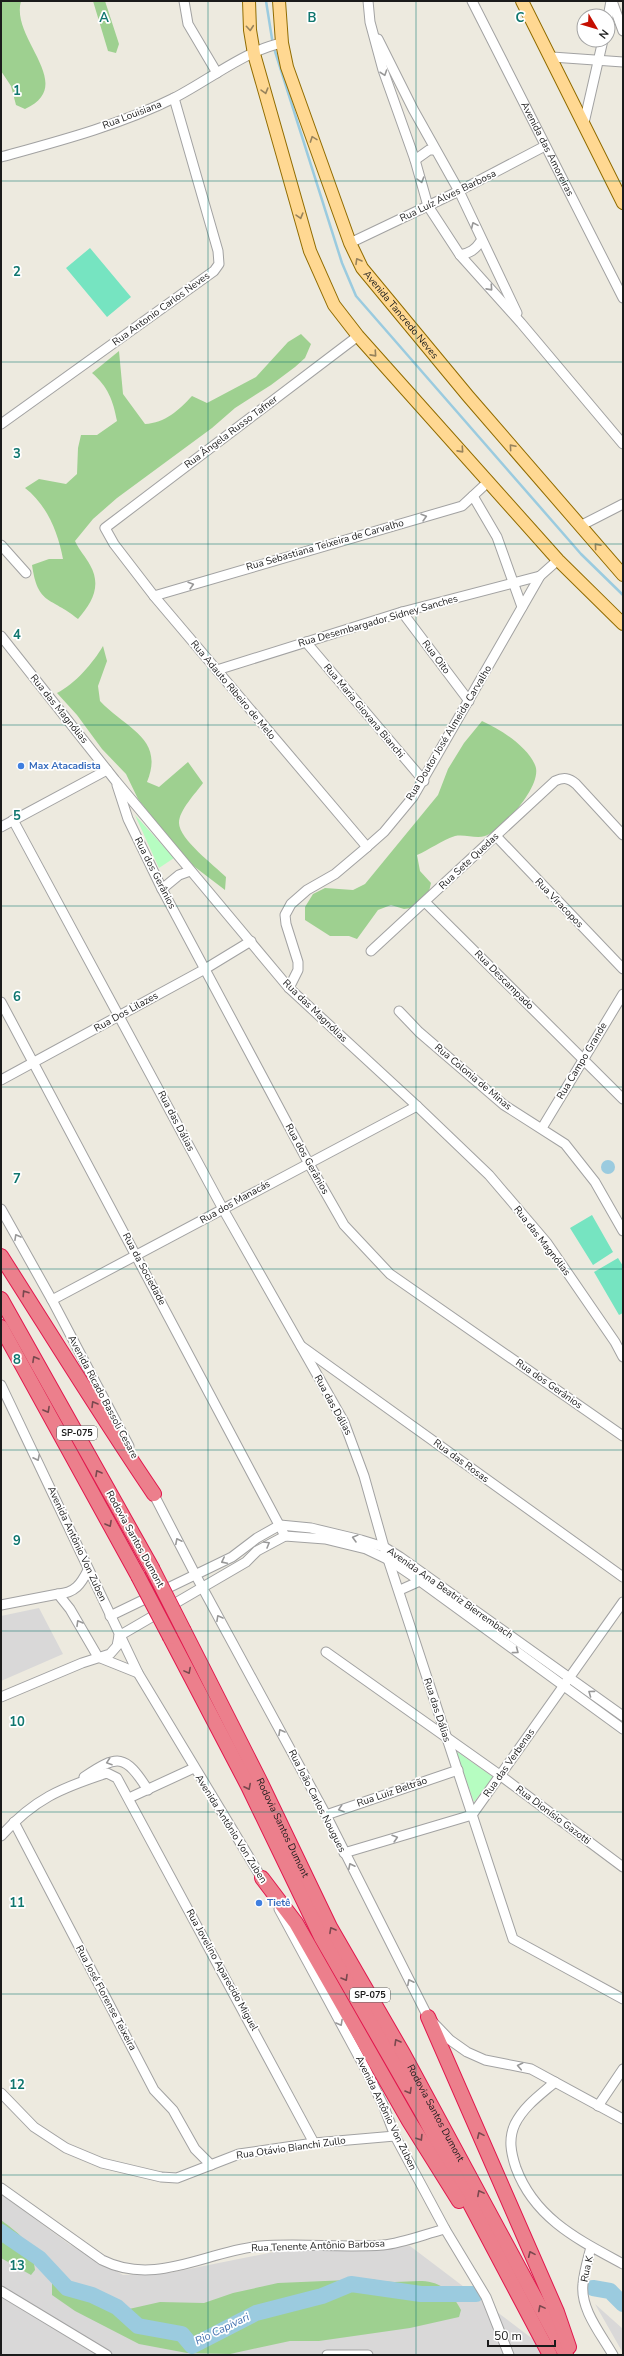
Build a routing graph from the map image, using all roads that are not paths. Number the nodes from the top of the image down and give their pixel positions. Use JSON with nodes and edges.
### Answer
{"nodes":[{"id":1,"x":184,"y":1,"type":"edge"},
{"id":2,"x":249,"y":1,"type":"edge"},
{"id":3,"x":279,"y":1,"type":"edge"},
{"id":4,"x":368,"y":1,"type":"edge"},
{"id":5,"x":472,"y":1,"type":"edge"},
{"id":6,"x":522,"y":1,"type":"edge"},
{"id":7,"x":612,"y":1,"type":"edge"},
{"id":8,"x":370,"y":22,"type":"junction"},
{"id":9,"x":623,"y":31,"type":"edge"},
{"id":10,"x":279,"y":44,"type":"junction"},
{"id":11,"x":601,"y":48,"type":"edge"},
{"id":12,"x":258,"y":51,"type":"junction"},
{"id":13,"x":552,"y":57,"type":"junction"},
{"id":14,"x":599,"y":59,"type":"junction"},
{"id":15,"x":623,"y":62,"type":"edge"},
{"id":16,"x":217,"y":73,"type":"junction"},
{"id":17,"x":174,"y":98,"type":"junction"},
{"id":18,"x":584,"y":123,"type":"junction"},
{"id":19,"x":545,"y":146,"type":"junction"},
{"id":20,"x":435,"y":150,"type":"junction"},
{"id":21,"x":1,"y":157,"type":"edge"},
{"id":22,"x":415,"y":160,"type":"junction"},
{"id":23,"x":459,"y":192,"type":"junction"},
{"id":24,"x":623,"y":203,"type":"edge"},
{"id":25,"x":428,"y":206,"type":"junction"},
{"id":26,"x":481,"y":241,"type":"junction"},
{"id":27,"x":350,"y":243,"type":"junction"},
{"id":28,"x":460,"y":255,"type":"junction"},
{"id":29,"x":623,"y":298,"type":"edge"},
{"id":30,"x":522,"y":323,"type":"junction"},
{"id":31,"x":358,"y":336,"type":"junction"},
{"id":32,"x":1,"y":424,"type":"edge"},
{"id":33,"x":623,"y":444,"type":"edge"},
{"id":34,"x":489,"y":481,"type":"junction"},
{"id":35,"x":473,"y":496,"type":"junction"},
{"id":36,"x":623,"y":504,"type":"edge"},
{"id":37,"x":580,"y":526,"type":"junction"},
{"id":38,"x":105,"y":528,"type":"joint"},
{"id":39,"x":1,"y":545,"type":"edge"},
{"id":40,"x":558,"y":560,"type":"junction"},
{"id":41,"x":26,"y":573,"type":"dead end"},
{"id":42,"x":623,"y":575,"type":"edge"},
{"id":43,"x":540,"y":576,"type":"junction"},
{"id":44,"x":514,"y":583,"type":"junction"},
{"id":45,"x":154,"y":596,"type":"junction"},
{"id":46,"x":522,"y":607,"type":"junction"},
{"id":47,"x":402,"y":612,"type":"junction"},
{"id":48,"x":623,"y":624,"type":"edge"},
{"id":49,"x":1,"y":636,"type":"edge"},
{"id":50,"x":306,"y":642,"type":"junction"},
{"id":51,"x":217,"y":670,"type":"junction"},
{"id":52,"x":469,"y":701,"type":"junction"},
{"id":53,"x":107,"y":770,"type":"junction"},
{"id":54,"x":115,"y":780,"type":"junction"},
{"id":55,"x":424,"y":780,"type":"junction"},
{"id":56,"x":13,"y":820,"type":"junction"},
{"id":57,"x":1,"y":827,"type":"edge"},
{"id":58,"x":623,"y":835,"type":"edge"},
{"id":59,"x":496,"y":836,"type":"junction"},
{"id":60,"x":367,"y":847,"type":"junction"},
{"id":61,"x":190,"y":871,"type":"junction"},
{"id":62,"x":162,"y":889,"type":"junction"},
{"id":63,"x":425,"y":902,"type":"junction"},
{"id":64,"x":251,"y":941,"type":"junction"},
{"id":65,"x":371,"y":951,"type":"dead end"},
{"id":66,"x":206,"y":969,"type":"junction"},
{"id":67,"x":623,"y":969,"type":"edge"},
{"id":68,"x":289,"y":988,"type":"junction"},
{"id":69,"x":623,"y":994,"type":"edge"},
{"id":70,"x":1,"y":1002,"type":"edge"},
{"id":71,"x":399,"y":1011,"type":"dead end"},
{"id":72,"x":120,"y":1015,"type":"junction"},
{"id":73,"x":582,"y":1058,"type":"junction"},
{"id":74,"x":33,"y":1063,"type":"junction"},
{"id":75,"x":1,"y":1080,"type":"edge"},
{"id":76,"x":623,"y":1099,"type":"edge"},
{"id":77,"x":418,"y":1106,"type":"junction"},
{"id":78,"x":542,"y":1128,"type":"junction"},
{"id":79,"x":308,"y":1162,"type":"junction"},
{"id":80,"x":1,"y":1209,"type":"edge"},
{"id":81,"x":223,"y":1209,"type":"junction"},
{"id":82,"x":623,"y":1231,"type":"edge"},
{"id":83,"x":137,"y":1255,"type":"junction"},
{"id":84,"x":1,"y":1256,"type":"edge"},
{"id":85,"x":1,"y":1298,"type":"edge"},
{"id":86,"x":52,"y":1300,"type":"junction"},
{"id":87,"x":1,"y":1327,"type":"edge"},
{"id":88,"x":299,"y":1344,"type":"junction"},
{"id":89,"x":623,"y":1357,"type":"edge"},
{"id":90,"x":1,"y":1386,"type":"edge"},
{"id":91,"x":623,"y":1427,"type":"edge"},
{"id":92,"x":613,"y":1428,"type":"junction"},
{"id":93,"x":623,"y":1436,"type":"edge"},
{"id":94,"x":154,"y":1494,"type":"junction"},
{"id":95,"x":280,"y":1525,"type":"junction"},
{"id":96,"x":286,"y":1536,"type":"junction"},
{"id":97,"x":384,"y":1547,"type":"junction"},
{"id":98,"x":389,"y":1560,"type":"junction"},
{"id":99,"x":88,"y":1570,"type":"junction"},
{"id":100,"x":195,"y":1574,"type":"junction"},
{"id":101,"x":623,"y":1578,"type":"edge"},
{"id":102,"x":420,"y":1581,"type":"junction"},
{"id":103,"x":203,"y":1588,"type":"junction"},
{"id":104,"x":400,"y":1590,"type":"junction"},
{"id":105,"x":58,"y":1594,"type":"junction"},
{"id":106,"x":623,"y":1602,"type":"edge"},
{"id":107,"x":1,"y":1606,"type":"edge"},
{"id":108,"x":110,"y":1616,"type":"junction"},
{"id":109,"x":119,"y":1636,"type":"junction"},
{"id":110,"x":326,"y":1652,"type":"dead end"},
{"id":111,"x":98,"y":1657,"type":"junction"},
{"id":112,"x":138,"y":1673,"type":"junction"},
{"id":113,"x":570,"y":1678,"type":"junction"},
{"id":114,"x":564,"y":1686,"type":"junction"},
{"id":115,"x":1,"y":1697,"type":"edge"},
{"id":116,"x":623,"y":1716,"type":"edge"},
{"id":117,"x":623,"y":1729,"type":"edge"},
{"id":118,"x":446,"y":1738,"type":"junction"},
{"id":119,"x":194,"y":1768,"type":"junction"},
{"id":120,"x":458,"y":1770,"type":"junction"},
{"id":121,"x":501,"y":1776,"type":"junction"},
{"id":122,"x":74,"y":1784,"type":"junction"},
{"id":123,"x":148,"y":1790,"type":"junction"},
{"id":124,"x":128,"y":1798,"type":"junction"},
{"id":125,"x":326,"y":1814,"type":"junction"},
{"id":126,"x":472,"y":1815,"type":"junction"},
{"id":127,"x":14,"y":1822,"type":"junction"},
{"id":128,"x":1,"y":1836,"type":"edge"},
{"id":129,"x":344,"y":1853,"type":"junction"},
{"id":130,"x":623,"y":1867,"type":"edge"},
{"id":131,"x":262,"y":1878,"type":"junction"},
{"id":132,"x":623,"y":1999,"type":"edge"},
{"id":133,"x":428,"y":2017,"type":"junction"},
{"id":134,"x":623,"y":2069,"type":"edge"},
{"id":135,"x":555,"y":2082,"type":"junction"},
{"id":136,"x":1,"y":2093,"type":"edge"},
{"id":137,"x":598,"y":2106,"type":"junction"},
{"id":138,"x":623,"y":2120,"type":"edge"},
{"id":139,"x":395,"y":2136,"type":"junction"},
{"id":140,"x":314,"y":2143,"type":"junction"},
{"id":141,"x":211,"y":2165,"type":"junction"},
{"id":142,"x":1,"y":2188,"type":"edge"},
{"id":143,"x":444,"y":2229,"type":"junction"},
{"id":144,"x":591,"y":2247,"type":"junction"},
{"id":145,"x":623,"y":2264,"type":"edge"},
{"id":146,"x":507,"y":2272,"type":"junction"},
{"id":147,"x":2,"y":2294,"type":"edge"},
{"id":148,"x":107,"y":2355,"type":"edge"},
{"id":149,"x":327,"y":2355,"type":"edge"},
{"id":150,"x":368,"y":2355,"type":"edge"},
{"id":151,"x":509,"y":2355,"type":"edge"},
{"id":152,"x":550,"y":2355,"type":"edge"},
{"id":153,"x":566,"y":2355,"type":"edge"},
{"id":154,"x":572,"y":2355,"type":"edge"},
{"id":155,"x":613,"y":2355,"type":"edge"}],
"edges":[{"from":1,"to":16,"type":"street"},
{"from":2,"to":12,"type":"main road","one_way":true},
{"from":3,"to":10,"type":"main road","name":"Avenida Tancredo Neves"},
{"from":4,"to":8,"type":"street"},
{"from":5,"to":19,"type":"street","name":"Avenida das Amoreiras"},
{"from":6,"to":13,"type":"main road"},
{"from":7,"to":9,"type":"street"},
{"from":8,"to":20,"type":"street"},
{"from":8,"to":22,"type":"street","one_way":true},
{"from":10,"to":12,"type":"street","name":"Rua Louisiana"},
{"from":27,"to":10,"type":"main road","name":"Avenida Tancredo Neves","one_way":true},
{"from":11,"to":14,"type":"street"},
{"from":12,"to":16,"type":"street","name":"Rua Louisiana"},
{"from":12,"to":31,"type":"main road","one_way":true},
{"from":13,"to":14,"type":"street"},
{"from":13,"to":18,"type":"main road"},
{"from":14,"to":15,"type":"street"},
{"from":14,"to":18,"type":"street"},
{"from":16,"to":17,"type":"street","name":"Rua Louisiana"},
{"from":17,"to":21,"type":"street","name":"Rua Louisiana"},
{"from":17,"to":32,"type":"street","name":"Rua Antonio Carlos Neves"},
{"from":18,"to":24,"type":"main road"},
{"from":19,"to":23,"type":"street","name":"Rua Luíz Alves Barbosa"},
{"from":19,"to":29,"type":"street","name":"Avenida das Amoreiras"},
{"from":20,"to":22,"type":"street"},
{"from":20,"to":23,"type":"street"},
{"from":22,"to":25,"type":"street","one_way":true},
{"from":23,"to":25,"type":"street","name":"Rua Luíz Alves Barbosa"},
{"from":26,"to":23,"type":"street","one_way":true},
{"from":25,"to":27,"type":"street","name":"Rua Luíz Alves Barbosa"},
{"from":25,"to":28,"type":"street"},
{"from":26,"to":28,"type":"street"},
{"from":26,"to":30,"type":"street"},
{"from":37,"to":27,"type":"main road","name":"Avenida Tancredo Neves","one_way":true},
{"from":28,"to":30,"type":"street","one_way":true},
{"from":30,"to":33,"type":"street"},
{"from":31,"to":34,"type":"main road","one_way":true},
{"from":31,"to":38,"type":"street","name":"Rua Ângela Russo Tafner"},
{"from":34,"to":35,"type":"street","name":"Rua Sebastiana Teixeira de Carvalho"},
{"from":34,"to":40,"type":"main road"},
{"from":35,"to":44,"type":"street"},
{"from":45,"to":35,"type":"street","name":"Rua Sebastiana Teixeira de Carvalho","one_way":true},
{"from":36,"to":37,"type":"street"},
{"from":42,"to":37,"type":"main road","name":"Avenida Tancredo Neves","one_way":true},
{"from":38,"to":45,"type":"street","name":"Rua Adauto Ribeiro de Melo"},
{"from":39,"to":41,"type":"street"},
{"from":40,"to":43,"type":"street","name":"Rua Doutor José Almeida Carvalho"},
{"from":40,"to":48,"type":"main road"},
{"from":43,"to":44,"type":"street","name":"Rua Desembargador Sidney Sanches"},
{"from":43,"to":46,"type":"street","name":"Rua Doutor José Almeida Carvalho"},
{"from":44,"to":46,"type":"street"},
{"from":44,"to":47,"type":"street","name":"Rua Desembargador Sidney Sanches"},
{"from":45,"to":51,"type":"street","name":"Rua Adauto Ribeiro de Melo"},
{"from":46,"to":52,"type":"street","name":"Rua Doutor José Almeida Carvalho"},
{"from":47,"to":50,"type":"street","name":"Rua Desembargador Sidney Sanches"},
{"from":47,"to":52,"type":"street","name":"Rua Oito"},
{"from":49,"to":53,"type":"street","name":"Rua das Magnólias"},
{"from":50,"to":51,"type":"street","name":"Rua Desembargador Sidney Sanches"},
{"from":50,"to":55,"type":"street","name":"Rua Maria Giovana Bianchi"},
{"from":51,"to":60,"type":"street","name":"Rua Adauto Ribeiro de Melo"},
{"from":52,"to":55,"type":"street","name":"Rua Doutor José Almeida Carvalho"},
{"from":53,"to":54,"type":"street","name":"Rua das Magnólias"},
{"from":53,"to":56,"type":"street"},
{"from":54,"to":61,"type":"street","name":"Rua das Magnólias"},
{"from":54,"to":62,"type":"street","name":"Rua dos Gerânios"},
{"from":55,"to":60,"type":"street","name":"Rua Doutor José Almeida Carvalho"},
{"from":56,"to":57,"type":"street"},
{"from":56,"to":72,"type":"street","name":"Rua das Dálias"},
{"from":58,"to":59,"type":"street","name":"Rua Sete Quedas"},
{"from":59,"to":63,"type":"street","name":"Rua Sete Quedas"},
{"from":59,"to":67,"type":"street","name":"Rua Viracopos"},
{"from":60,"to":68,"type":"street","name":"Rua Doutor José Almeida Carvalho"},
{"from":61,"to":62,"type":"street"},
{"from":61,"to":64,"type":"street","name":"Rua das Magnólias"},
{"from":62,"to":66,"type":"street","name":"Rua dos Gerânios"},
{"from":63,"to":65,"type":"street","name":"Rua Sete Quedas"},
{"from":63,"to":73,"type":"street","name":"Rua Descampado"},
{"from":64,"to":66,"type":"street","name":"Rua Dos Lilazes"},
{"from":64,"to":68,"type":"street","name":"Rua das Magnólias"},
{"from":66,"to":72,"type":"street","name":"Rua Dos Lilazes"},
{"from":66,"to":79,"type":"street","name":"Rua dos Gerânios"},
{"from":68,"to":77,"type":"street","name":"Rua das Magnólias"},
{"from":69,"to":73,"type":"street","name":"Rua Campo Grande"},
{"from":70,"to":74,"type":"street","name":"Rua da Sociedade"},
{"from":71,"to":78,"type":"street","name":"Rua Colonia de Minas"},
{"from":72,"to":74,"type":"street","name":"Rua Dos Lilazes"},
{"from":72,"to":81,"type":"street","name":"Rua das Dálias"},
{"from":73,"to":76,"type":"street","name":"Rua Descampado"},
{"from":73,"to":78,"type":"street","name":"Rua Campo Grande"},
{"from":74,"to":75,"type":"street","name":"Rua Dos Lilazes"},
{"from":74,"to":83,"type":"street","name":"Rua da Sociedade"},
{"from":77,"to":79,"type":"street","name":"Rua dos Manacás"},
{"from":77,"to":89,"type":"street","name":"Rua das Magnólias"},
{"from":78,"to":82,"type":"street","name":"Rua Colonia de Minas"},
{"from":79,"to":81,"type":"street","name":"Rua dos Manacás"},
{"from":79,"to":92,"type":"street","name":"Rua dos Gerânios"},
{"from":86,"to":80,"type":"street","name":"Avenida Ricado Bassoli Cesare","one_way":true},
{"from":81,"to":83,"type":"street","name":"Rua dos Manacás"},
{"from":81,"to":88,"type":"street","name":"Rua das Dálias"},
{"from":83,"to":86,"type":"street","name":"Rua dos Manacás"},
{"from":83,"to":95,"type":"street","name":"Rua da Sociedade"},
{"from":94,"to":84,"type":"highway","one_way":true},
{"from":153,"to":85,"type":"highway","name":"Rodovia Santos Dumont","number":"SP-075","one_way":true,"bridge":true},
{"from":86,"to":94,"type":"street","name":"Avenida Ricado Bassoli Cesare"},
{"from":87,"to":146,"type":"highway","name":"Rodovia Santos Dumont","number":"SP-075","one_way":true,"bridge":true},
{"from":88,"to":97,"type":"street","name":"Rua das Dálias"},
{"from":88,"to":101,"type":"street","name":"Rua das Rosas"},
{"from":90,"to":99,"type":"street","name":"Avenida Antônio Von Zuben","one_way":true},
{"from":91,"to":92,"type":"street"},
{"from":92,"to":93,"type":"street","name":"Rua dos Gerânios"},
{"from":100,"to":94,"type":"street","name":"Avenida Ricado Bassoli Cesare","one_way":true},
{"from":95,"to":96,"type":"street","name":"Rua da Sociedade"},
{"from":97,"to":95,"type":"street","name":"Avenida Ana Beatriz Bierrembach","one_way":true},
{"from":95,"to":100,"type":"street","one_way":true},
{"from":96,"to":98,"type":"street","name":"Avenida Ana Beatriz Bierrembach"},
{"from":103,"to":96,"type":"street","name":"Avenida Ana Beatriz Bierrembach","one_way":true},
{"from":97,"to":98,"type":"street","name":"Rua das Dálias"},
{"from":97,"to":113,"type":"street","name":"Avenida Ana Beatriz Bierrembach"},
{"from":98,"to":102,"type":"street","name":"Avenida Ana Beatriz Bierrembach"},
{"from":98,"to":104,"type":"street","name":"Rua das Dálias"},
{"from":99,"to":105,"type":"street"},
{"from":99,"to":108,"type":"street","name":"Avenida Antônio Von Zuben"},
{"from":100,"to":103,"type":"street","name":"Avenida Ricado Bassoli Cesare"},
{"from":100,"to":108,"type":"street"},
{"from":102,"to":104,"type":"street"},
{"from":102,"to":114,"type":"street","name":"Avenida Ana Beatriz Bierrembach","one_way":true},
{"from":103,"to":109,"type":"street","name":"Avenida Ana Beatriz Bierrembach"},
{"from":125,"to":103,"type":"street","name":"Rua João Carlos Nougues","one_way":true},
{"from":104,"to":118,"type":"street","name":"Rua das Dálias"},
{"from":105,"to":107,"type":"street"},
{"from":111,"to":105,"type":"street","one_way":true},
{"from":106,"to":113,"type":"street","name":"Rua das Verbenas"},
{"from":108,"to":109,"type":"street","name":"Avenida Antônio Von Zuben"},
{"from":109,"to":111,"type":"street"},
{"from":109,"to":112,"type":"street","name":"Avenida Antônio Von Zuben"},
{"from":110,"to":118,"type":"street","name":"Rua Dionísio Gazotti"},
{"from":111,"to":112,"type":"street"},
{"from":111,"to":115,"type":"street"},
{"from":112,"to":119,"type":"street","name":"Avenida Antônio Von Zuben"},
{"from":113,"to":114,"type":"street","name":"Rua das Verbenas"},
{"from":116,"to":113,"type":"street","name":"Avenida Ana Beatriz Bierrembach","one_way":true},
{"from":114,"to":117,"type":"street","name":"Avenida Ana Beatriz Bierrembach"},
{"from":114,"to":121,"type":"street","name":"Rua das Verbenas"},
{"from":118,"to":120,"type":"street","name":"Rua das Dálias"},
{"from":118,"to":121,"type":"street","name":"Rua Dionísio Gazotti"},
{"from":119,"to":123,"type":"street"},
{"from":119,"to":131,"type":"street","name":"Avenida Antônio Von Zuben"},
{"from":120,"to":125,"type":"street","name":"Rua Luiz Beltrão","one_way":true},
{"from":120,"to":126,"type":"street","name":"Rua das Dálias"},
{"from":121,"to":126,"type":"street","name":"Rua das Verbenas"},
{"from":121,"to":130,"type":"street","name":"Rua Dionísio Gazotti"},
{"from":123,"to":122,"type":"street","one_way":true},
{"from":122,"to":124,"type":"street"},
{"from":122,"to":127,"type":"street"},
{"from":123,"to":124,"type":"street"},
{"from":124,"to":140,"type":"street","name":"Rua Jovelino Aparecido Miguel"},
{"from":125,"to":129,"type":"street","name":"Rua João Carlos Nougues"},
{"from":129,"to":126,"type":"street","one_way":true},
{"from":126,"to":132,"type":"street","name":"Rua das Dálias"},
{"from":127,"to":128,"type":"street"},
{"from":127,"to":141,"type":"street","name":"Rua José Florense Teixeira"},
{"from":133,"to":129,"type":"street","name":"Rua João Carlos Nougues","one_way":true},
{"from":131,"to":139,"type":"street","name":"Avenida Antônio Von Zuben","one_way":true},
{"from":131,"to":146,"type":"highway","one_way":true},
{"from":135,"to":133,"type":"street","name":"Rua João Carlos Nougues","one_way":true},
{"from":154,"to":133,"type":"highway","one_way":true},
{"from":134,"to":137,"type":"street"},
{"from":135,"to":137,"type":"street","name":"Rua João Carlos Nougues"},
{"from":135,"to":144,"type":"street"},
{"from":136,"to":141,"type":"street","name":"Rua Otávio Bianchi Zullo"},
{"from":137,"to":138,"type":"street","name":"Rua João Carlos Nougues"},
{"from":139,"to":140,"type":"street","name":"Rua Otávio Bianchi Zullo"},
{"from":139,"to":143,"type":"street","name":"Avenida Antônio Von Zuben"},
{"from":140,"to":141,"type":"street","name":"Rua Otávio Bianchi Zullo"},
{"from":142,"to":143,"type":"street","name":"Rua Tenente Antônio Barbosa"},
{"from":143,"to":151,"type":"street","name":"Avenida Antônio Von Zuben"},
{"from":144,"to":145,"type":"street"},
{"from":144,"to":155,"type":"street","name":"Rua K"},
{"from":146,"to":152,"type":"highway","name":"Rodovia Santos Dumont","number":"SP-075"},
{"from":147,"to":148,"type":"street"},
{"from":149,"to":150,"type":"street"}]}
